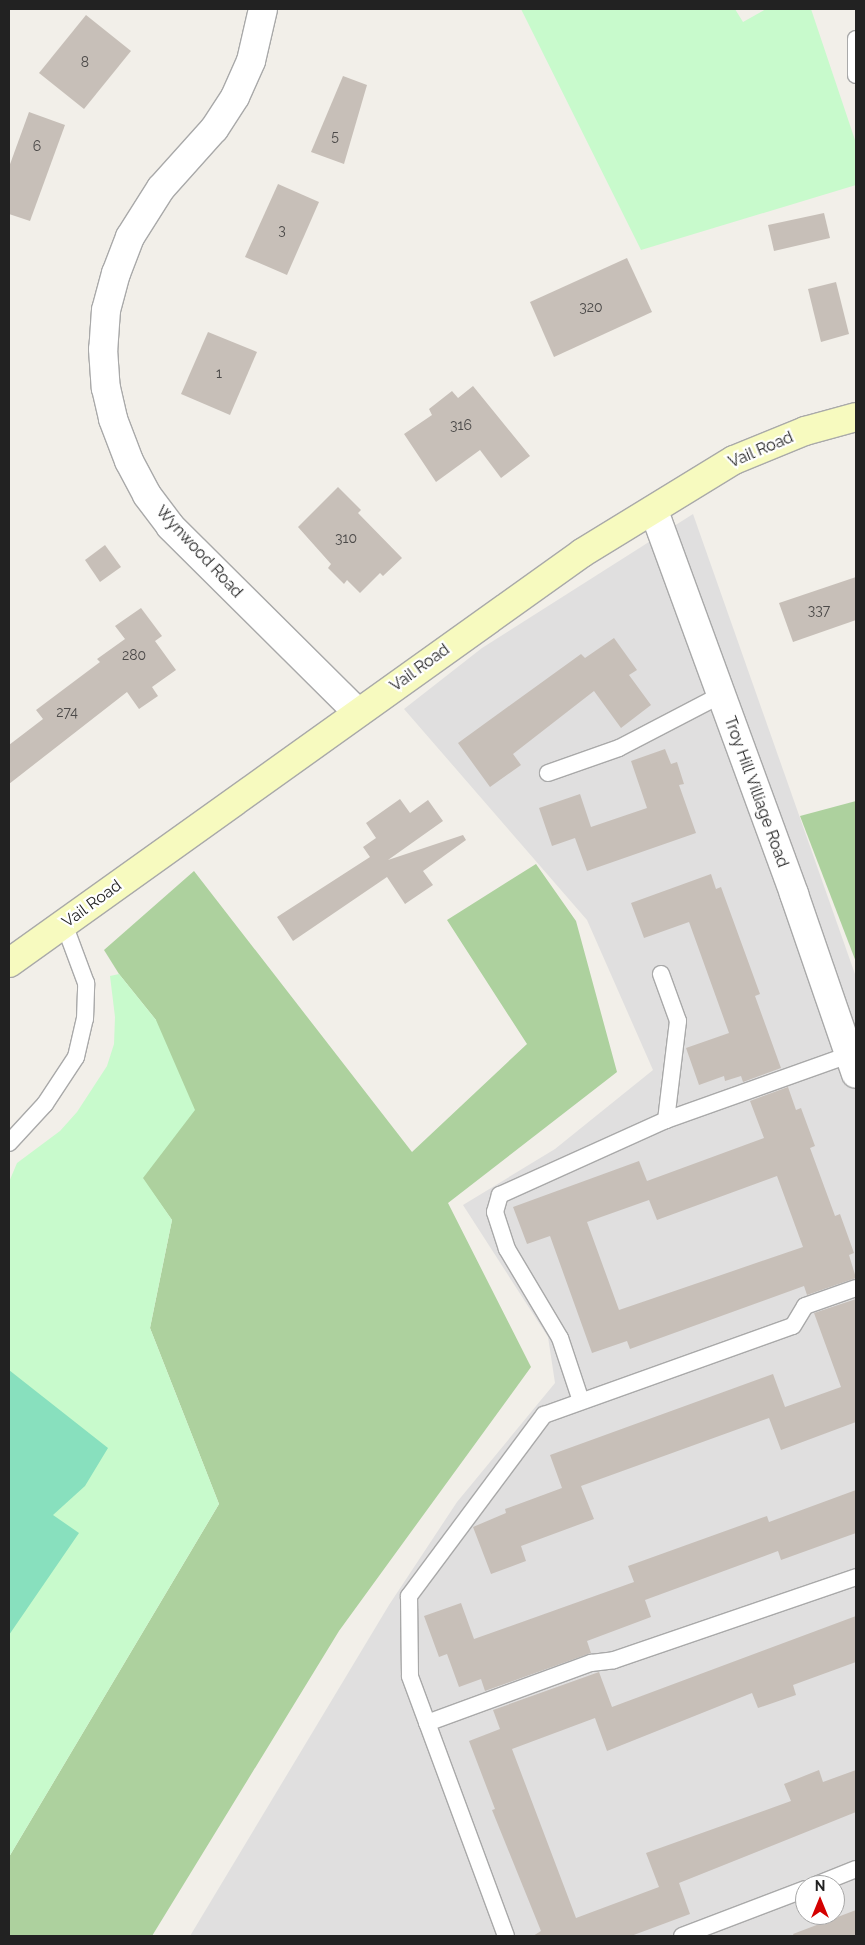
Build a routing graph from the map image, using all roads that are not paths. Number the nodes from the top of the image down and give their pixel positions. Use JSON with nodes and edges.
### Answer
{"nodes":[{"id":1,"x":263,"y":9,"type":"edge"},
{"id":2,"x":856,"y":39,"type":"edge"},
{"id":3,"x":856,"y":75,"type":"edge"},
{"id":4,"x":856,"y":417,"type":"edge"},
{"id":5,"x":654,"y":511,"type":"junction"},
{"id":6,"x":721,"y":695,"type":"junction"},
{"id":7,"x":358,"y":714,"type":"junction"},
{"id":8,"x":548,"y":773,"type":"dead end"},
{"id":9,"x":64,"y":924,"type":"junction"},
{"id":10,"x":9,"y":963,"type":"edge"},
{"id":11,"x":661,"y":974,"type":"dead end"},
{"id":12,"x":853,"y":1065,"type":"edge"},
{"id":13,"x":666,"y":1120,"type":"junction"},
{"id":14,"x":9,"y":1143,"type":"edge"},
{"id":15,"x":856,"y":1288,"type":"edge"},
{"id":16,"x":581,"y":1401,"type":"junction"},
{"id":17,"x":856,"y":1577,"type":"edge"},
{"id":18,"x":427,"y":1723,"type":"junction"},
{"id":19,"x":856,"y":1870,"type":"edge"},
{"id":20,"x":843,"y":1875,"type":"edge"},
{"id":21,"x":795,"y":1893,"type":"edge"},
{"id":22,"x":506,"y":1936,"type":"edge"},
{"id":23,"x":682,"y":1936,"type":"edge"}],
"edges":[{"from":1,"to":7,"type":"street","name":"Wynwood Road"},
{"from":2,"to":3,"type":"lane"},
{"from":4,"to":5,"type":"street","name":"Vail Road"},
{"from":5,"to":6,"type":"street","name":"Troy Hill Villiage Road"},
{"from":5,"to":7,"type":"street","name":"Vail Road"},
{"from":6,"to":8,"type":"lane"},
{"from":6,"to":12,"type":"street","name":"Troy Hill Villiage Road"},
{"from":7,"to":9,"type":"street","name":"Vail Road"},
{"from":9,"to":10,"type":"street","name":"Vail Road"},
{"from":9,"to":14,"type":"lane"},
{"from":11,"to":13,"type":"lane"},
{"from":12,"to":13,"type":"lane"},
{"from":13,"to":16,"type":"lane"},
{"from":15,"to":16,"type":"lane"},
{"from":16,"to":18,"type":"lane"},
{"from":17,"to":18,"type":"lane"},
{"from":18,"to":22,"type":"lane"},
{"from":19,"to":20,"type":"lane"},
{"from":21,"to":23,"type":"lane"}]}
